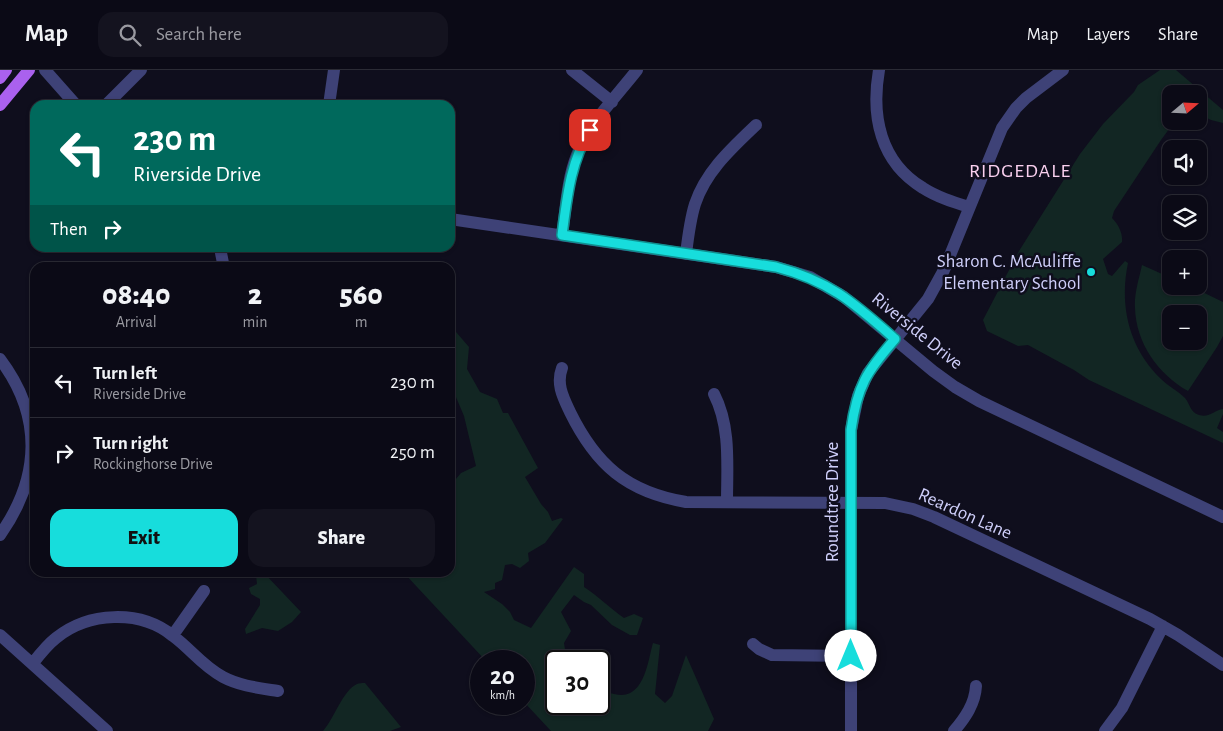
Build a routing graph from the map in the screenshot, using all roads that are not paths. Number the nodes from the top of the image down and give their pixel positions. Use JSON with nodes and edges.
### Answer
{"nodes":[{"id":1,"x":6,"y":70,"type":"edge"},
{"id":2,"x":29,"y":70,"type":"edge"},
{"id":3,"x":45,"y":70,"type":"edge"},
{"id":4,"x":141,"y":70,"type":"edge"},
{"id":5,"x":334,"y":70,"type":"edge"},
{"id":6,"x":572,"y":70,"type":"edge"},
{"id":7,"x":637,"y":70,"type":"edge"},
{"id":8,"x":879,"y":70,"type":"edge"},
{"id":9,"x":1062,"y":70,"type":"edge"},
{"id":10,"x":0,"y":78,"type":"edge"},
{"id":11,"x":72,"y":100,"type":"edge"},
{"id":12,"x":111,"y":100,"type":"edge"},
{"id":13,"x":329,"y":100,"type":"edge"},
{"id":14,"x":612,"y":102,"type":"junction"},
{"id":15,"x":0,"y":105,"type":"edge"},
{"id":16,"x":756,"y":124,"type":"dead end"},
{"id":17,"x":969,"y":207,"type":"junction"},
{"id":18,"x":455,"y":220,"type":"edge"},
{"id":19,"x":562,"y":235,"type":"junction"},
{"id":20,"x":686,"y":254,"type":"junction"},
{"id":21,"x":895,"y":339,"type":"junction"},
{"id":22,"x":0,"y":359,"type":"edge"},
{"id":23,"x":562,"y":368,"type":"dead end"},
{"id":24,"x":714,"y":394,"type":"dead end"},
{"id":25,"x":30,"y":424,"type":"edge"},
{"id":26,"x":30,"y":473,"type":"edge"},
{"id":27,"x":727,"y":502,"type":"junction"},
{"id":28,"x":851,"y":502,"type":"junction"},
{"id":29,"x":1223,"y":517,"type":"edge"},
{"id":30,"x":0,"y":535,"type":"edge"},
{"id":31,"x":204,"y":591,"type":"dead end"},
{"id":32,"x":1163,"y":626,"type":"junction"},
{"id":33,"x":0,"y":635,"type":"edge"},
{"id":34,"x":172,"y":635,"type":"junction"},
{"id":35,"x":753,"y":644,"type":"dead end"},
{"id":36,"x":851,"y":656,"type":"junction"},
{"id":37,"x":33,"y":663,"type":"junction"},
{"id":38,"x":1223,"y":665,"type":"edge"},
{"id":39,"x":976,"y":686,"type":"dead end"},
{"id":40,"x":278,"y":691,"type":"dead end"},
{"id":41,"x":107,"y":731,"type":"edge"},
{"id":42,"x":851,"y":731,"type":"edge"},
{"id":43,"x":954,"y":731,"type":"edge"},
{"id":44,"x":1105,"y":731,"type":"edge"}],
"edges":[{"from":1,"to":10,"type":"main road"},
{"from":2,"to":15,"type":"main road"},
{"from":3,"to":11,"type":"street"},
{"from":4,"to":12,"type":"street"},
{"from":5,"to":13,"type":"street"},
{"from":6,"to":14,"type":"street"},
{"from":7,"to":14,"type":"street"},
{"from":8,"to":17,"type":"street"},
{"from":9,"to":17,"type":"street","name":"Roundtree Drive"},
{"from":14,"to":19,"type":"street"},
{"from":16,"to":20,"type":"street"},
{"from":17,"to":21,"type":"street","name":"Roundtree Drive"},
{"from":18,"to":19,"type":"street","name":"Riverside Drive"},
{"from":19,"to":20,"type":"street","name":"Riverside Drive"},
{"from":20,"to":21,"type":"street","name":"Riverside Drive"},
{"from":21,"to":28,"type":"street","name":"Roundtree Drive"},
{"from":21,"to":29,"type":"street","name":"Riverside Drive"},
{"from":22,"to":25,"type":"street"},
{"from":23,"to":27,"type":"street","name":"Reardon Lane"},
{"from":24,"to":27,"type":"street"},
{"from":26,"to":30,"type":"street"},
{"from":27,"to":28,"type":"street","name":"Reardon Lane"},
{"from":28,"to":32,"type":"street","name":"Reardon Lane"},
{"from":28,"to":36,"type":"street","name":"Roundtree Drive"},
{"from":31,"to":34,"type":"street"},
{"from":32,"to":38,"type":"street","name":"Reardon Lane"},
{"from":32,"to":44,"type":"street"},
{"from":33,"to":37,"type":"street"},
{"from":34,"to":37,"type":"street"},
{"from":34,"to":40,"type":"street"},
{"from":35,"to":36,"type":"street"},
{"from":36,"to":42,"type":"street","name":"Roundtree Drive"},
{"from":37,"to":41,"type":"street"},
{"from":39,"to":43,"type":"street"}]}
